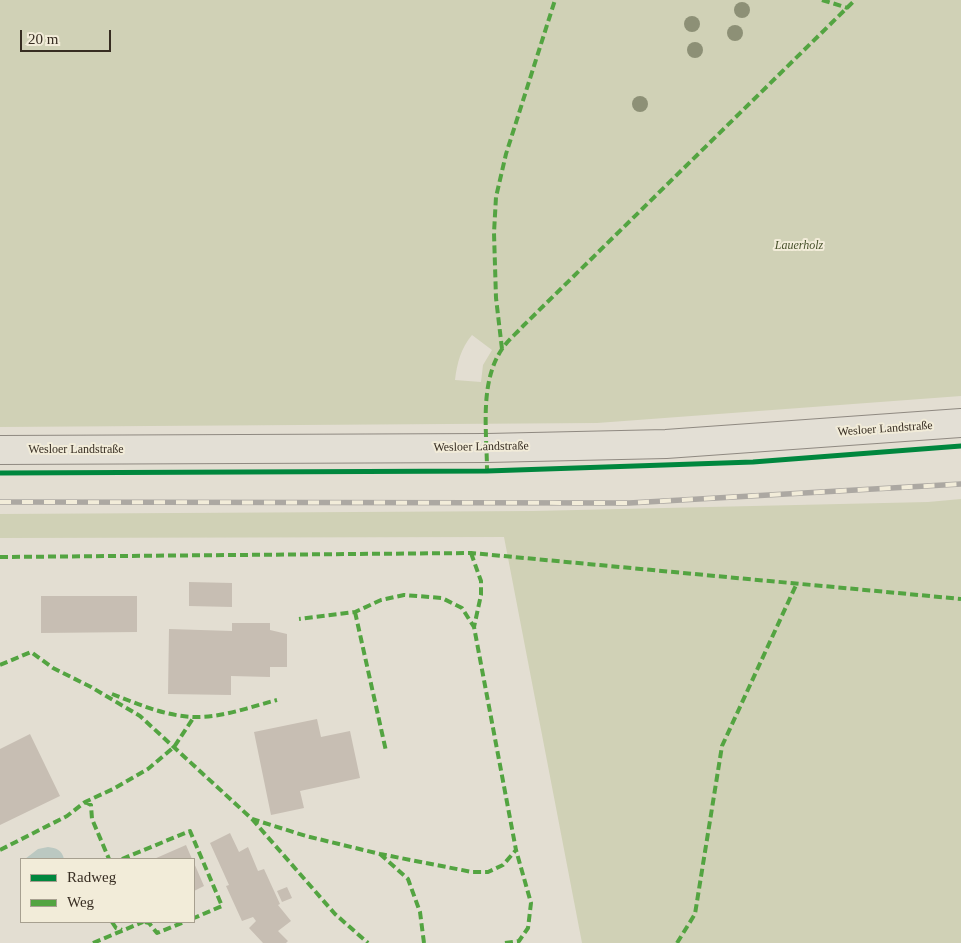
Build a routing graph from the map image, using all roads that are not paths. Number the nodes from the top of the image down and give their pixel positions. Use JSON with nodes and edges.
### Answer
{"nodes":[{"id":1,"x":961,"y":423,"type":"edge"},
{"id":2,"x":0,"y":450,"type":"edge"}],
"edges":[{"from":1,"to":2,"type":"main road","name":"Wesloer Landstraße"}]}
